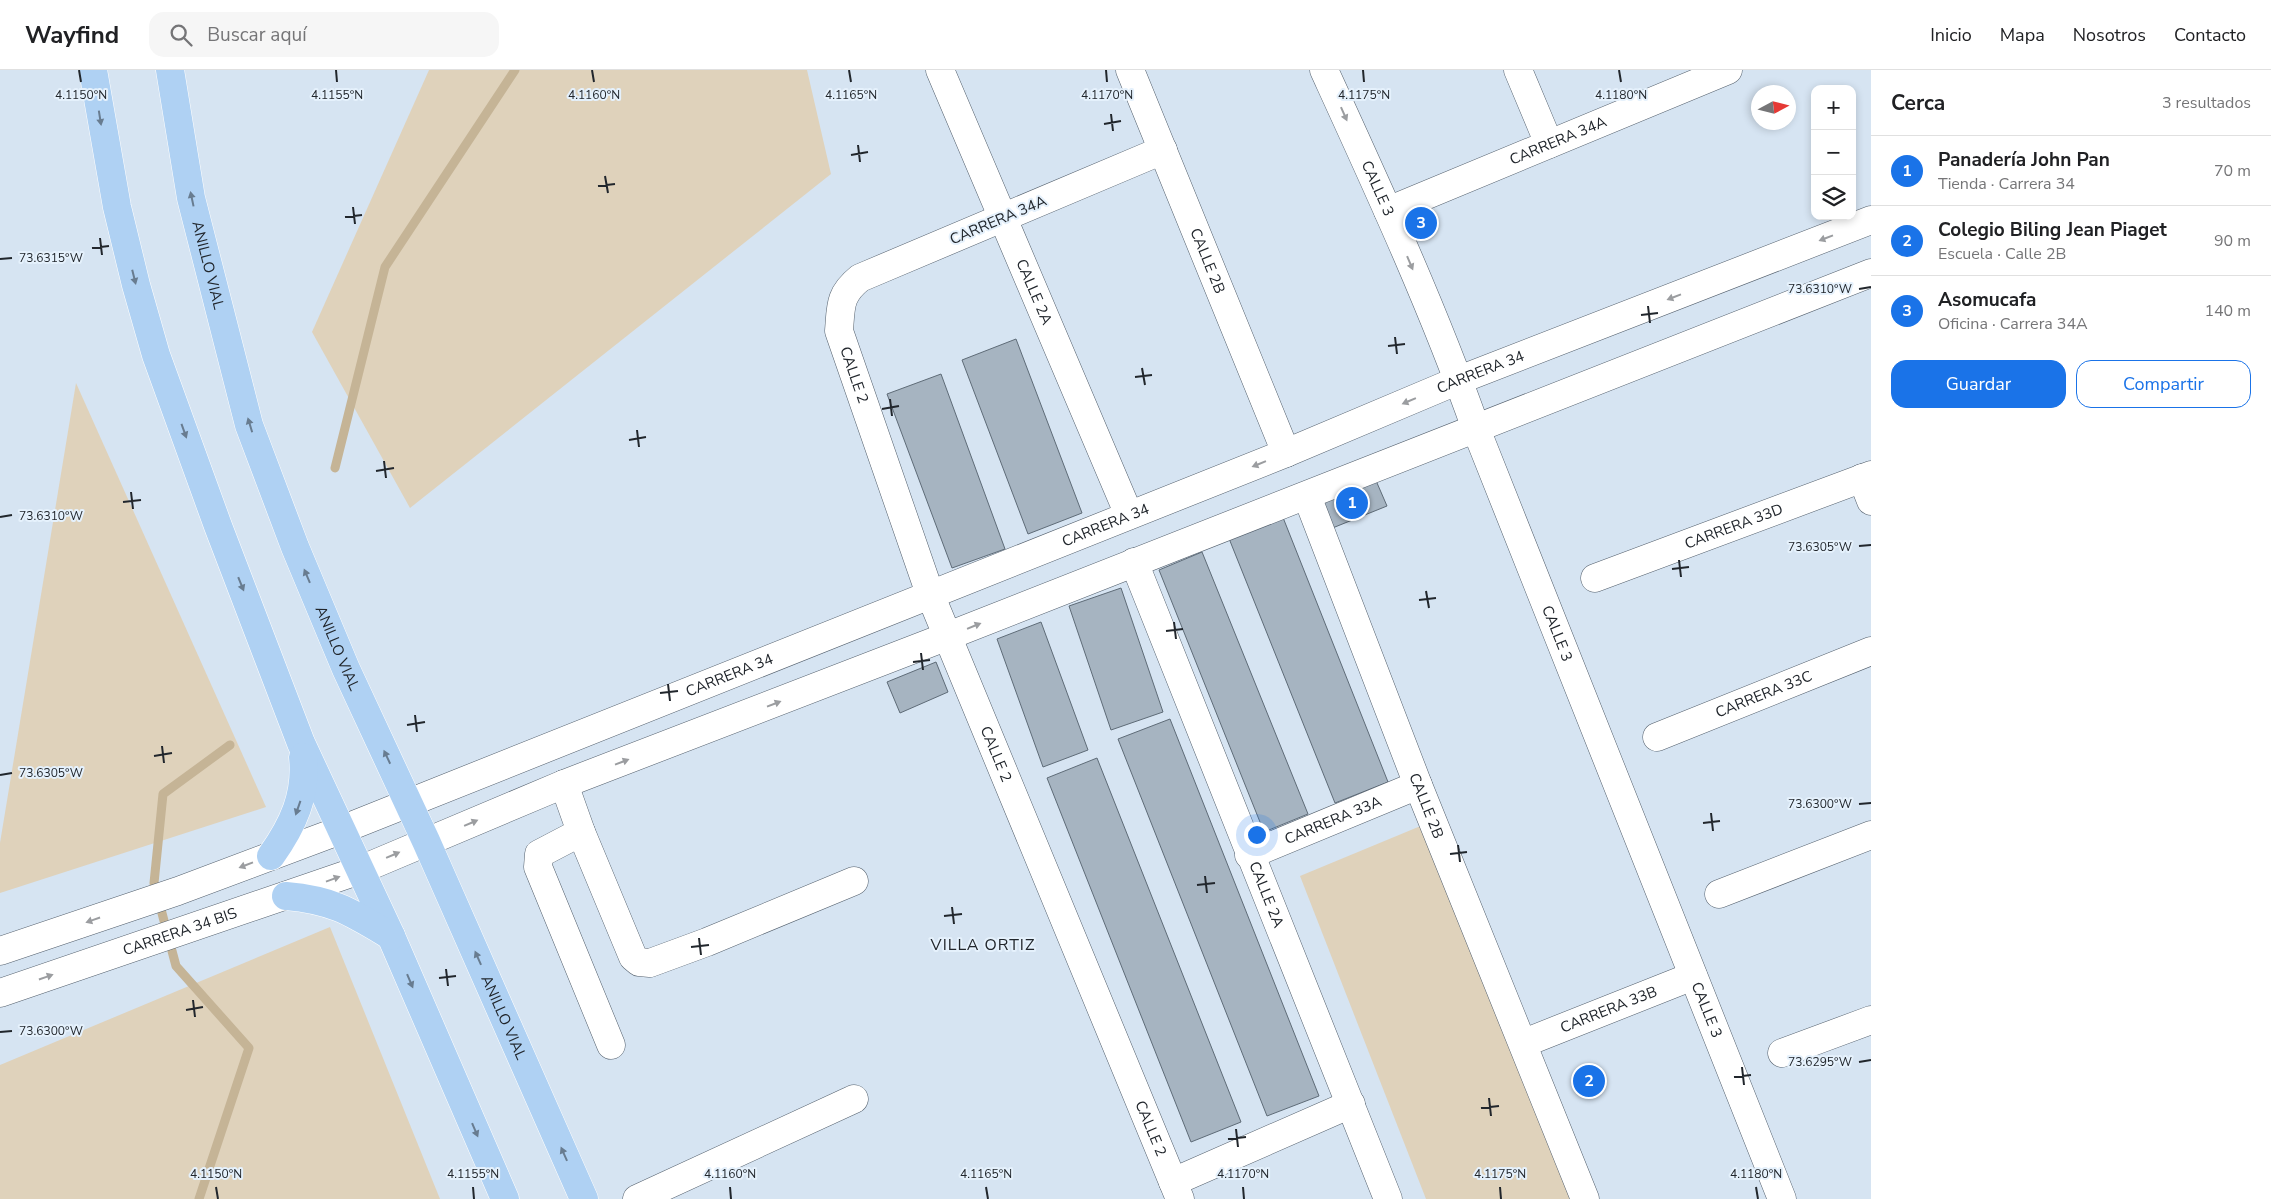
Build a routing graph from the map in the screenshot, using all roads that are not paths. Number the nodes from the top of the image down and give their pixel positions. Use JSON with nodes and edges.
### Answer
{"nodes":[{"id":1,"x":93,"y":70,"type":"edge"},
{"id":2,"x":170,"y":70,"type":"edge"},
{"id":3,"x":940,"y":70,"type":"edge"},
{"id":4,"x":1130,"y":70,"type":"edge"},
{"id":5,"x":1324,"y":70,"type":"edge"},
{"id":6,"x":1518,"y":70,"type":"edge"},
{"id":7,"x":1719,"y":72,"type":"edge"},
{"id":8,"x":1549,"y":144,"type":"junction"},
{"id":9,"x":1163,"y":150,"type":"junction"},
{"id":10,"x":1388,"y":211,"type":"junction"},
{"id":11,"x":1003,"y":217,"type":"junction"},
{"id":12,"x":1871,"y":220,"type":"edge"},
{"id":13,"x":1871,"y":273,"type":"edge"},
{"id":14,"x":841,"y":300,"type":"joint"},
{"id":15,"x":1459,"y":380,"type":"junction"},
{"id":16,"x":1476,"y":429,"type":"junction"},
{"id":17,"x":1286,"y":453,"type":"junction"},
{"id":18,"x":1868,"y":485,"type":"edge"},
{"id":19,"x":1307,"y":496,"type":"junction"},
{"id":20,"x":1129,"y":515,"type":"junction"},
{"id":21,"x":1134,"y":562,"type":"junction"},
{"id":22,"x":1595,"y":578,"type":"dead end"},
{"id":23,"x":930,"y":594,"type":"junction"},
{"id":24,"x":948,"y":636,"type":"junction"},
{"id":25,"x":1871,"y":651,"type":"edge"},
{"id":26,"x":1657,"y":736,"type":"dead end"},
{"id":27,"x":301,"y":743,"type":"junction"},
{"id":28,"x":564,"y":784,"type":"junction"},
{"id":29,"x":1418,"y":785,"type":"junction"},
{"id":30,"x":408,"y":801,"type":"junction"},
{"id":31,"x":341,"y":830,"type":"junction"},
{"id":32,"x":581,"y":832,"type":"junction"},
{"id":33,"x":1871,"y":835,"type":"edge"},
{"id":34,"x":426,"y":841,"type":"junction"},
{"id":35,"x":1250,"y":855,"type":"junction"},
{"id":36,"x":271,"y":856,"type":"junction"},
{"id":37,"x":360,"y":870,"type":"junction"},
{"id":38,"x":854,"y":881,"type":"dead end"},
{"id":39,"x":1719,"y":894,"type":"dead end"},
{"id":40,"x":286,"y":896,"type":"junction"},
{"id":41,"x":391,"y":936,"type":"junction"},
{"id":42,"x":0,"y":951,"type":"edge"},
{"id":43,"x":1694,"y":976,"type":"junction"},
{"id":44,"x":0,"y":993,"type":"edge"},
{"id":45,"x":1871,"y":1020,"type":"edge"},
{"id":46,"x":1524,"y":1043,"type":"junction"},
{"id":47,"x":611,"y":1046,"type":"dead end"},
{"id":48,"x":1782,"y":1053,"type":"dead end"},
{"id":49,"x":854,"y":1099,"type":"dead end"},
{"id":50,"x":1351,"y":1104,"type":"junction"},
{"id":51,"x":1176,"y":1190,"type":"edge"},
{"id":52,"x":505,"y":1199,"type":"edge"},
{"id":53,"x":584,"y":1199,"type":"edge"},
{"id":54,"x":637,"y":1199,"type":"edge"},
{"id":55,"x":1388,"y":1199,"type":"edge"},
{"id":56,"x":1585,"y":1199,"type":"edge"},
{"id":57,"x":1782,"y":1199,"type":"edge"}],
"edges":[{"from":1,"to":27,"type":"highway","one_way":true},
{"from":30,"to":2,"type":"highway","name":"ANILLO VIAL","one_way":true},
{"from":3,"to":11,"type":"street","name":"CALLE 2A"},
{"from":4,"to":9,"type":"street","name":"CALLE 2B"},
{"from":5,"to":10,"type":"street","name":"CALLE 3","one_way":true},
{"from":6,"to":8,"type":"street"},
{"from":7,"to":8,"type":"street","name":"CARRERA 34A"},
{"from":8,"to":10,"type":"street","name":"CARRERA 34A"},
{"from":9,"to":11,"type":"street","name":"CARRERA 34A"},
{"from":9,"to":17,"type":"street","name":"CALLE 2B"},
{"from":10,"to":15,"type":"street","name":"CALLE 3","one_way":true},
{"from":11,"to":14,"type":"street","name":"CARRERA 34A"},
{"from":11,"to":20,"type":"street","name":"CALLE 2A"},
{"from":12,"to":15,"type":"street","name":"CARRERA 34","one_way":true},
{"from":13,"to":16,"type":"street"},
{"from":14,"to":23,"type":"street","name":"CALLE 2"},
{"from":15,"to":16,"type":"street","name":"CALLE 3"},
{"from":15,"to":17,"type":"street","name":"CARRERA 34","one_way":true},
{"from":16,"to":19,"type":"street"},
{"from":16,"to":43,"type":"street","name":"CALLE 3"},
{"from":17,"to":20,"type":"street","name":"CARRERA 34","one_way":true},
{"from":18,"to":22,"type":"street","name":"CARRERA 33D"},
{"from":19,"to":21,"type":"street"},
{"from":19,"to":29,"type":"street","name":"CALLE 2B"},
{"from":20,"to":23,"type":"street","name":"CARRERA 34"},
{"from":24,"to":21,"type":"street","one_way":true},
{"from":21,"to":35,"type":"street","name":"CALLE 2A"},
{"from":23,"to":24,"type":"street","name":"CALLE 2"},
{"from":23,"to":30,"type":"street","name":"CARRERA 34"},
{"from":28,"to":24,"type":"street","one_way":true},
{"from":24,"to":51,"type":"street","name":"CALLE 2"},
{"from":25,"to":26,"type":"street","name":"CARRERA 33C"},
{"from":27,"to":31,"type":"highway"},
{"from":27,"to":36,"type":"highway","one_way":true},
{"from":28,"to":32,"type":"street"},
{"from":34,"to":28,"type":"street","one_way":true},
{"from":29,"to":35,"type":"street","name":"CARRERA 33A"},
{"from":29,"to":46,"type":"street","name":"CALLE 2B"},
{"from":30,"to":31,"type":"street","name":"CARRERA 34"},
{"from":30,"to":34,"type":"highway","name":"ANILLO VIAL"},
{"from":31,"to":36,"type":"street"},
{"from":31,"to":37,"type":"highway"},
{"from":32,"to":38,"type":"street"},
{"from":32,"to":47,"type":"street"},
{"from":33,"to":39,"type":"street"},
{"from":37,"to":34,"type":"street","one_way":true},
{"from":53,"to":34,"type":"highway","name":"ANILLO VIAL","one_way":true},
{"from":35,"to":50,"type":"street","name":"CALLE 2A"},
{"from":36,"to":42,"type":"street","one_way":true},
{"from":40,"to":37,"type":"street","name":"CARRERA 34 BIS","one_way":true},
{"from":37,"to":41,"type":"highway"},
{"from":40,"to":41,"type":"highway"},
{"from":44,"to":40,"type":"street","name":"CARRERA 34 BIS","one_way":true},
{"from":41,"to":52,"type":"highway","one_way":true},
{"from":43,"to":46,"type":"street","name":"CARRERA 33B"},
{"from":43,"to":57,"type":"street","name":"CALLE 3"},
{"from":45,"to":48,"type":"street"},
{"from":46,"to":56,"type":"street","name":"CALLE 2B"},
{"from":49,"to":54,"type":"street"},
{"from":50,"to":51,"type":"street"},
{"from":50,"to":55,"type":"street","name":"CALLE 2A"}]}
